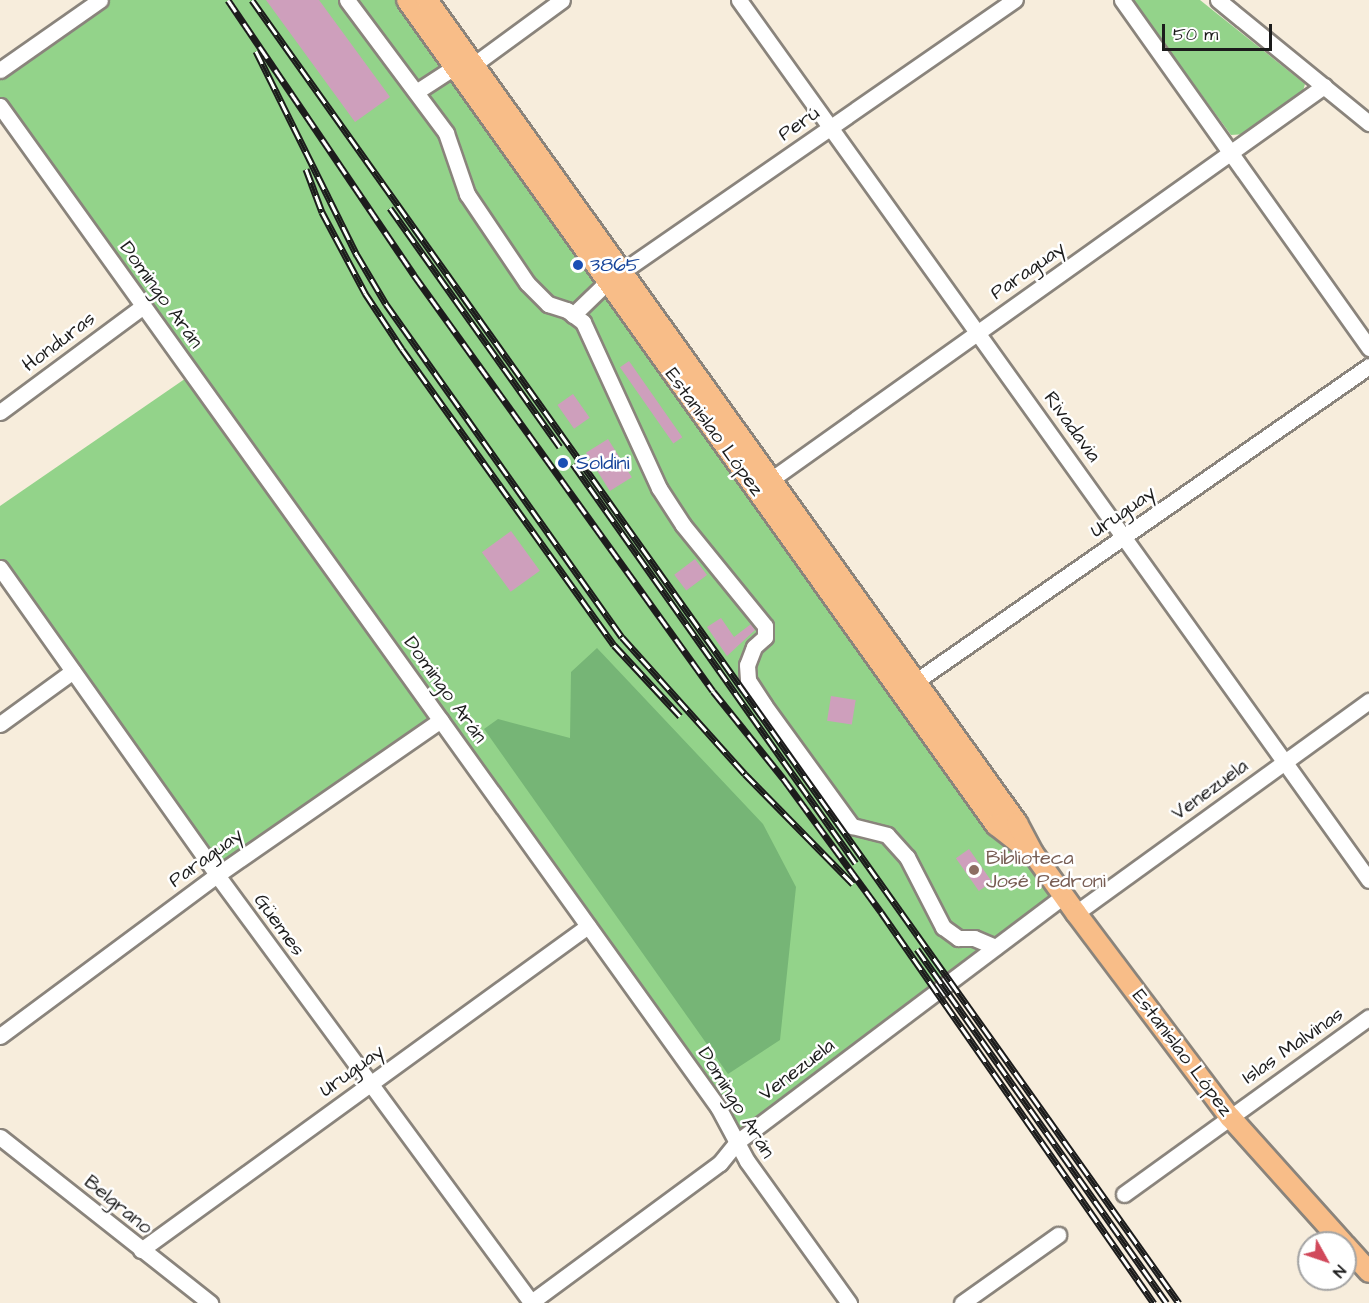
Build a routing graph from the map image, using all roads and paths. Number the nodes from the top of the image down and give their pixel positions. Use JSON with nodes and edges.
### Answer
{"nodes":[{"id":1,"x":100,"y":0,"type":"edge"},
{"id":2,"x":347,"y":0,"type":"edge"},
{"id":3,"x":407,"y":0,"type":"edge"},
{"id":4,"x":427,"y":0,"type":"edge"},
{"id":5,"x":562,"y":0,"type":"edge"},
{"id":6,"x":739,"y":0,"type":"edge"},
{"id":7,"x":1015,"y":0,"type":"edge"},
{"id":8,"x":1122,"y":0,"type":"edge"},
{"id":9,"x":1218,"y":0,"type":"edge"},
{"id":10,"x":462,"y":69,"type":"junction"},
{"id":11,"x":0,"y":70,"type":"edge"},
{"id":12,"x":1324,"y":86,"type":"junction"},
{"id":13,"x":416,"y":92,"type":"junction"},
{"id":14,"x":0,"y":106,"type":"edge"},
{"id":15,"x":1369,"y":123,"type":"edge"},
{"id":16,"x":831,"y":128,"type":"junction"},
{"id":17,"x":1230,"y":153,"type":"junction"},
{"id":18,"x":614,"y":277,"type":"junction"},
{"id":19,"x":143,"y":306,"type":"junction"},
{"id":20,"x":573,"y":315,"type":"junction"},
{"id":21,"x":978,"y":333,"type":"junction"},
{"id":22,"x":1369,"y":348,"type":"edge"},
{"id":23,"x":1369,"y":366,"type":"edge"},
{"id":24,"x":0,"y":412,"type":"edge"},
{"id":25,"x":764,"y":485,"type":"junction"},
{"id":26,"x":1125,"y":537,"type":"junction"},
{"id":27,"x":0,"y":568,"type":"edge"},
{"id":28,"x":73,"y":671,"type":"junction"},
{"id":29,"x":908,"y":686,"type":"junction"},
{"id":30,"x":1369,"y":701,"type":"edge"},
{"id":31,"x":441,"y":720,"type":"junction"},
{"id":32,"x":0,"y":724,"type":"edge"},
{"id":33,"x":1286,"y":761,"type":"junction"},
{"id":34,"x":217,"y":874,"type":"junction"},
{"id":35,"x":1369,"y":880,"type":"edge"},
{"id":36,"x":1064,"y":896,"type":"junction"},
{"id":37,"x":1076,"y":914,"type":"junction"},
{"id":38,"x":588,"y":926,"type":"junction"},
{"id":39,"x":995,"y":947,"type":"junction"},
{"id":40,"x":1369,"y":1017,"type":"edge"},
{"id":41,"x":0,"y":1036,"type":"edge"},
{"id":42,"x":369,"y":1085,"type":"junction"},
{"id":43,"x":1230,"y":1117,"type":"junction"},
{"id":44,"x":0,"y":1137,"type":"edge"},
{"id":45,"x":736,"y":1142,"type":"junction"},
{"id":46,"x":1124,"y":1194,"type":"dead end"},
{"id":47,"x":1332,"y":1231,"type":"edge"},
{"id":48,"x":1058,"y":1235,"type":"dead end"},
{"id":49,"x":141,"y":1250,"type":"junction"},
{"id":50,"x":1357,"y":1259,"type":"edge"},
{"id":51,"x":1369,"y":1272,"type":"edge"},
{"id":52,"x":210,"y":1303,"type":"edge"},
{"id":53,"x":530,"y":1303,"type":"edge"},
{"id":54,"x":849,"y":1303,"type":"edge"},
{"id":55,"x":962,"y":1303,"type":"edge"}],
"edges":[{"from":1,"to":11,"type":"street"},
{"from":2,"to":13,"type":"street"},
{"from":3,"to":10,"type":"main road","name":"Estanislao López"},
{"from":4,"to":10,"type":"main road","name":"Estanislao López"},
{"from":5,"to":10,"type":"street"},
{"from":6,"to":16,"type":"street","name":"Rivadavia"},
{"from":7,"to":16,"type":"street","name":"Perú"},
{"from":8,"to":17,"type":"street"},
{"from":9,"to":12,"type":"street"},
{"from":10,"to":13,"type":"street"},
{"from":10,"to":18,"type":"main road","name":"Estanislao López"},
{"from":12,"to":15,"type":"street"},
{"from":12,"to":17,"type":"street","name":"Paraguay"},
{"from":13,"to":20,"type":"street"},
{"from":14,"to":19,"type":"street","name":"Domingo Arán"},
{"from":16,"to":18,"type":"street","name":"Perú"},
{"from":16,"to":21,"type":"street","name":"Rivadavia"},
{"from":17,"to":21,"type":"street","name":"Paraguay"},
{"from":17,"to":22,"type":"street"},
{"from":18,"to":20,"type":"street","name":"Perú"},
{"from":18,"to":25,"type":"main road","name":"Estanislao López"},
{"from":19,"to":24,"type":"street","name":"Honduras"},
{"from":19,"to":31,"type":"street","name":"Domingo Arán"},
{"from":20,"to":39,"type":"street"},
{"from":21,"to":25,"type":"street","name":"Paraguay"},
{"from":21,"to":26,"type":"street","name":"Rivadavia"},
{"from":23,"to":26,"type":"street","name":"Uruguay"},
{"from":25,"to":29,"type":"main road","name":"Estanislao López"},
{"from":26,"to":29,"type":"street","name":"Uruguay"},
{"from":26,"to":33,"type":"street","name":"Rivadavia"},
{"from":27,"to":28,"type":"street","name":"Güemes"},
{"from":28,"to":32,"type":"street"},
{"from":28,"to":34,"type":"street","name":"Güemes"},
{"from":29,"to":36,"type":"main road","name":"Estanislao López"},
{"from":30,"to":33,"type":"street","name":"Venezuela"},
{"from":31,"to":34,"type":"street","name":"Paraguay"},
{"from":31,"to":38,"type":"street","name":"Domingo Arán"},
{"from":33,"to":35,"type":"street","name":"Rivadavia"},
{"from":33,"to":37,"type":"street","name":"Venezuela"},
{"from":34,"to":41,"type":"street","name":"Paraguay"},
{"from":34,"to":42,"type":"street","name":"Güemes"},
{"from":36,"to":37,"type":"main road","name":"Estanislao López"},
{"from":36,"to":39,"type":"street","name":"Venezuela"},
{"from":37,"to":43,"type":"main road","name":"Estanislao López"},
{"from":38,"to":42,"type":"street","name":"Uruguay"},
{"from":38,"to":45,"type":"street","name":"Domingo Arán"},
{"from":39,"to":45,"type":"street","name":"Venezuela"},
{"from":40,"to":43,"type":"street","name":"Islas Malvinas"},
{"from":42,"to":49,"type":"street","name":"Uruguay"},
{"from":42,"to":53,"type":"street","name":"Güemes"},
{"from":43,"to":46,"type":"street","name":"Islas Malvinas"},
{"from":43,"to":47,"type":"main road","name":"Estanislao López"},
{"from":44,"to":49,"type":"street","name":"Belgrano"},
{"from":45,"to":53,"type":"street","name":"Venezuela"},
{"from":45,"to":54,"type":"street","name":"Domingo Arán"},
{"from":48,"to":55,"type":"street"},
{"from":49,"to":52,"type":"street","name":"Belgrano"},
{"from":50,"to":51,"type":"main road","name":"Estanislao López"}]}
